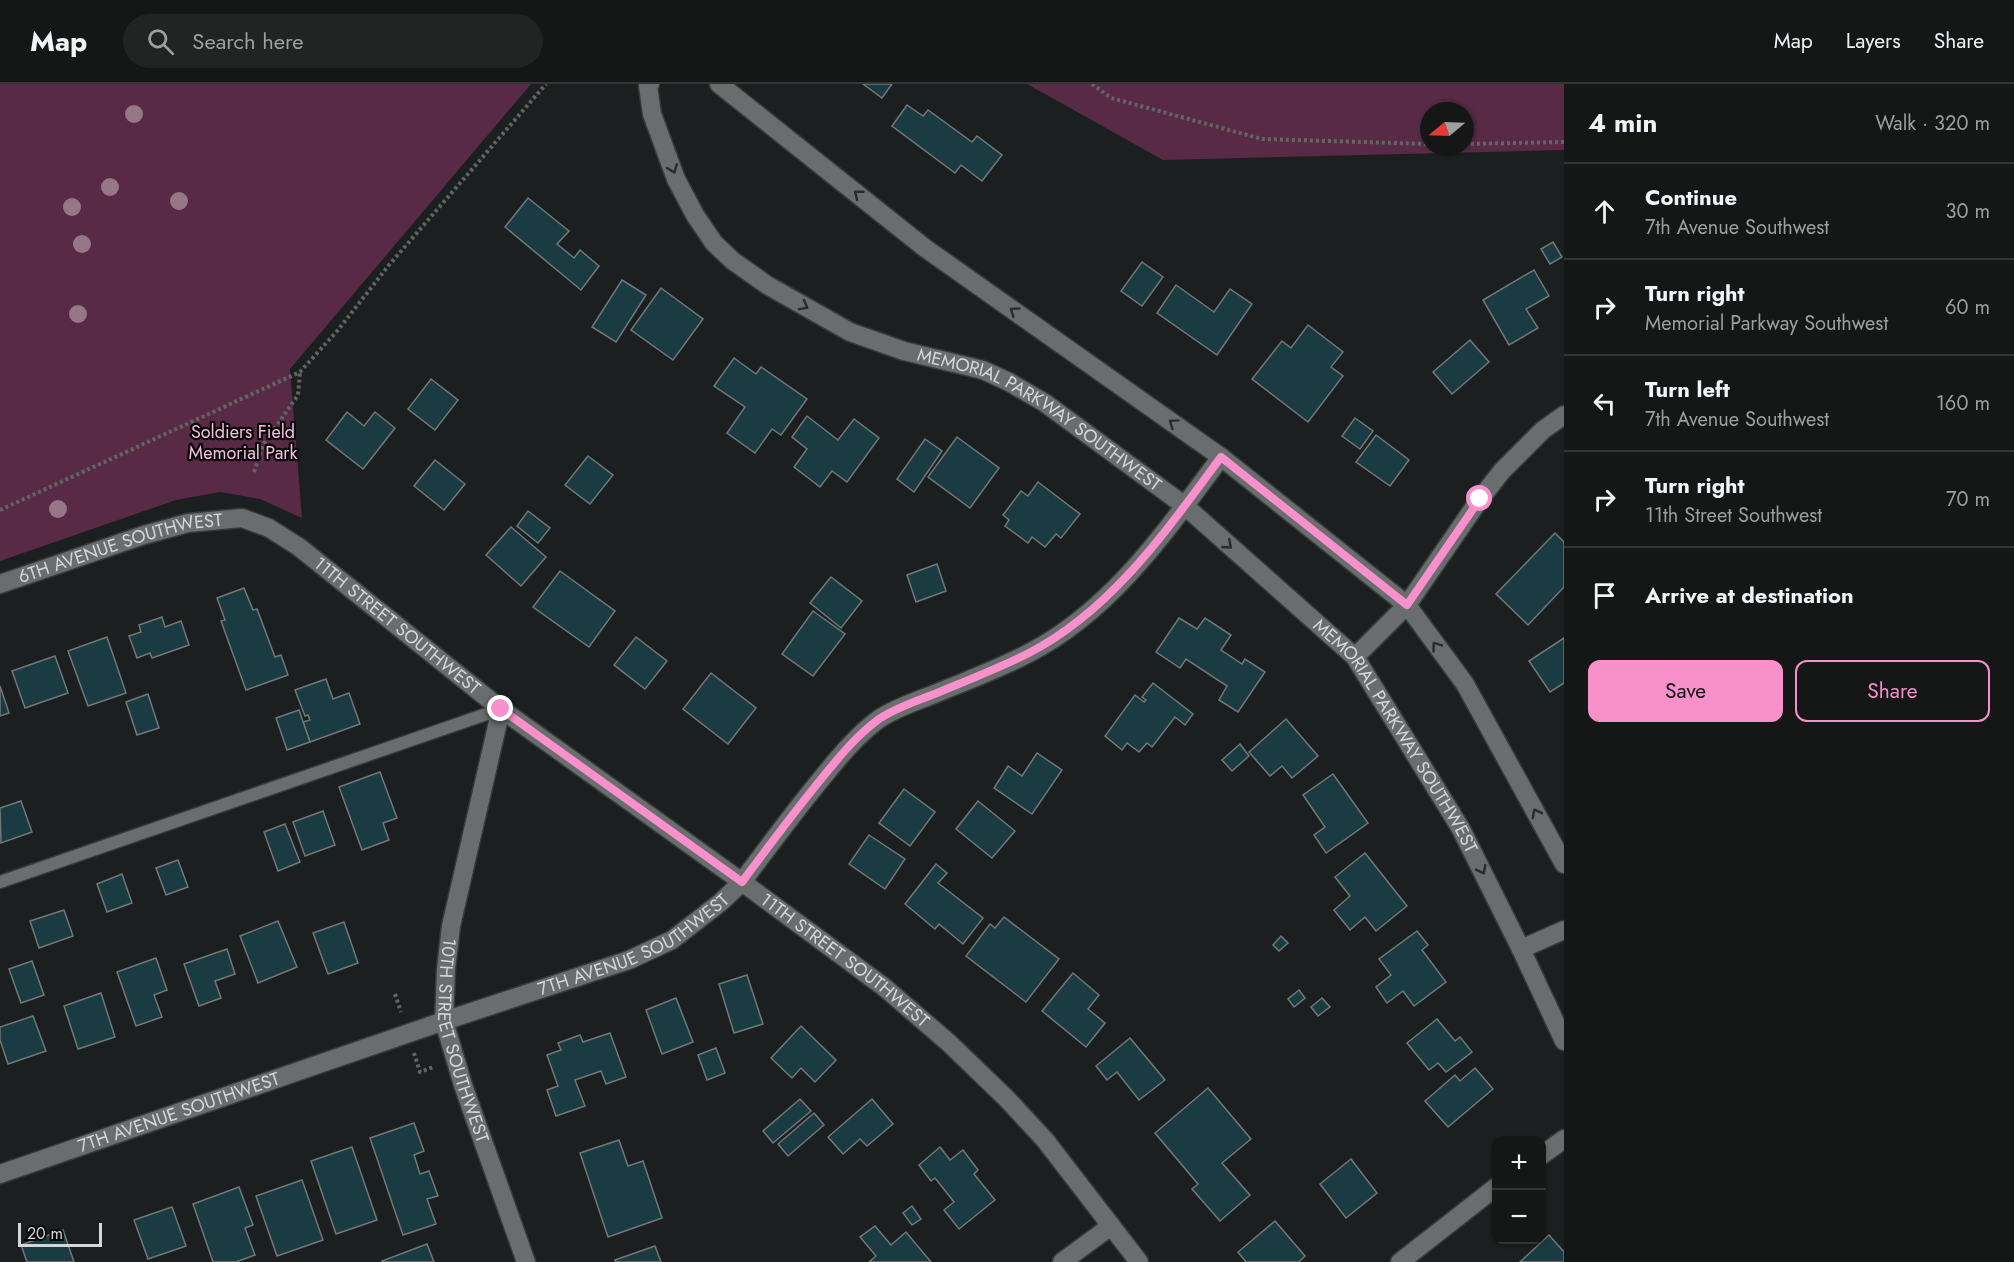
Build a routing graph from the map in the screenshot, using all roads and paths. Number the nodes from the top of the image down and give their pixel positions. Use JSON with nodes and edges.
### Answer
{"nodes":[{"id":1,"x":546,"y":84,"type":"edge"},
{"id":2,"x":650,"y":84,"type":"edge"},
{"id":3,"x":719,"y":84,"type":"edge"},
{"id":4,"x":1092,"y":84,"type":"edge"},
{"id":5,"x":1564,"y":142,"type":"edge"},
{"id":6,"x":1420,"y":144,"type":"edge"},
{"id":7,"x":1474,"y":144,"type":"edge"},
{"id":8,"x":300,"y":372,"type":"junction"},
{"id":9,"x":1564,"y":415,"type":"edge"},
{"id":10,"x":1221,"y":457,"type":"junction"},
{"id":11,"x":254,"y":472,"type":"dead end"},
{"id":12,"x":1185,"y":506,"type":"junction"},
{"id":13,"x":0,"y":510,"type":"edge"},
{"id":14,"x":242,"y":518,"type":"joint"},
{"id":15,"x":0,"y":584,"type":"edge"},
{"id":16,"x":1407,"y":605,"type":"junction"},
{"id":17,"x":1355,"y":657,"type":"junction"},
{"id":18,"x":501,"y":709,"type":"junction"},
{"id":19,"x":1564,"y":864,"type":"edge"},
{"id":20,"x":0,"y":882,"type":"edge"},
{"id":21,"x":742,"y":882,"type":"junction"},
{"id":22,"x":1564,"y":930,"type":"edge"},
{"id":23,"x":1521,"y":949,"type":"junction"},
{"id":24,"x":444,"y":1021,"type":"junction"},
{"id":25,"x":1564,"y":1041,"type":"edge"},
{"id":26,"x":1564,"y":1139,"type":"edge"},
{"id":27,"x":1546,"y":1152,"type":"edge"},
{"id":28,"x":0,"y":1174,"type":"edge"},
{"id":29,"x":1493,"y":1190,"type":"edge"},
{"id":30,"x":1111,"y":1226,"type":"junction"},
{"id":31,"x":526,"y":1262,"type":"edge"},
{"id":32,"x":1062,"y":1262,"type":"edge"},
{"id":33,"x":1139,"y":1262,"type":"edge"},
{"id":34,"x":1400,"y":1262,"type":"edge"}],
"edges":[{"from":1,"to":8,"type":"path"},
{"from":2,"to":12,"type":"street","name":"MEMORIAL PARKWAY SOUTHWEST","one_way":true},
{"from":10,"to":3,"type":"street","one_way":true},
{"from":4,"to":6,"type":"path"},
{"from":5,"to":7,"type":"path"},
{"from":8,"to":11,"type":"path"},
{"from":8,"to":13,"type":"path"},
{"from":9,"to":16,"type":"street"},
{"from":10,"to":12,"type":"street","name":"7TH AVENUE SOUTHWEST"},
{"from":10,"to":16,"type":"street"},
{"from":12,"to":17,"type":"street","name":"MEMORIAL PARKWAY SOUTHWEST","one_way":true},
{"from":12,"to":21,"type":"street","name":"7TH AVENUE SOUTHWEST"},
{"from":14,"to":15,"type":"street","name":"6TH AVENUE SOUTHWEST"},
{"from":14,"to":18,"type":"street","name":"11TH STREET SOUTHWEST"},
{"from":16,"to":17,"type":"street"},
{"from":19,"to":16,"type":"street","one_way":true},
{"from":17,"to":23,"type":"street","name":"MEMORIAL PARKWAY SOUTHWEST","one_way":true},
{"from":18,"to":20,"type":"lane"},
{"from":18,"to":21,"type":"street","name":"11TH STREET SOUTHWEST"},
{"from":18,"to":24,"type":"street","name":"10TH STREET SOUTHWEST"},
{"from":21,"to":24,"type":"street","name":"7TH AVENUE SOUTHWEST"},
{"from":21,"to":30,"type":"street","name":"11TH STREET SOUTHWEST"},
{"from":22,"to":23,"type":"street"},
{"from":23,"to":25,"type":"street","name":"MEMORIAL PARKWAY SOUTHWEST"},
{"from":24,"to":28,"type":"street","name":"7TH AVENUE SOUTHWEST"},
{"from":24,"to":31,"type":"street","name":"10TH STREET SOUTHWEST"},
{"from":26,"to":27,"type":"street"},
{"from":29,"to":34,"type":"street"},
{"from":30,"to":32,"type":"street"},
{"from":30,"to":33,"type":"street","name":"11TH STREET SOUTHWEST"}]}
